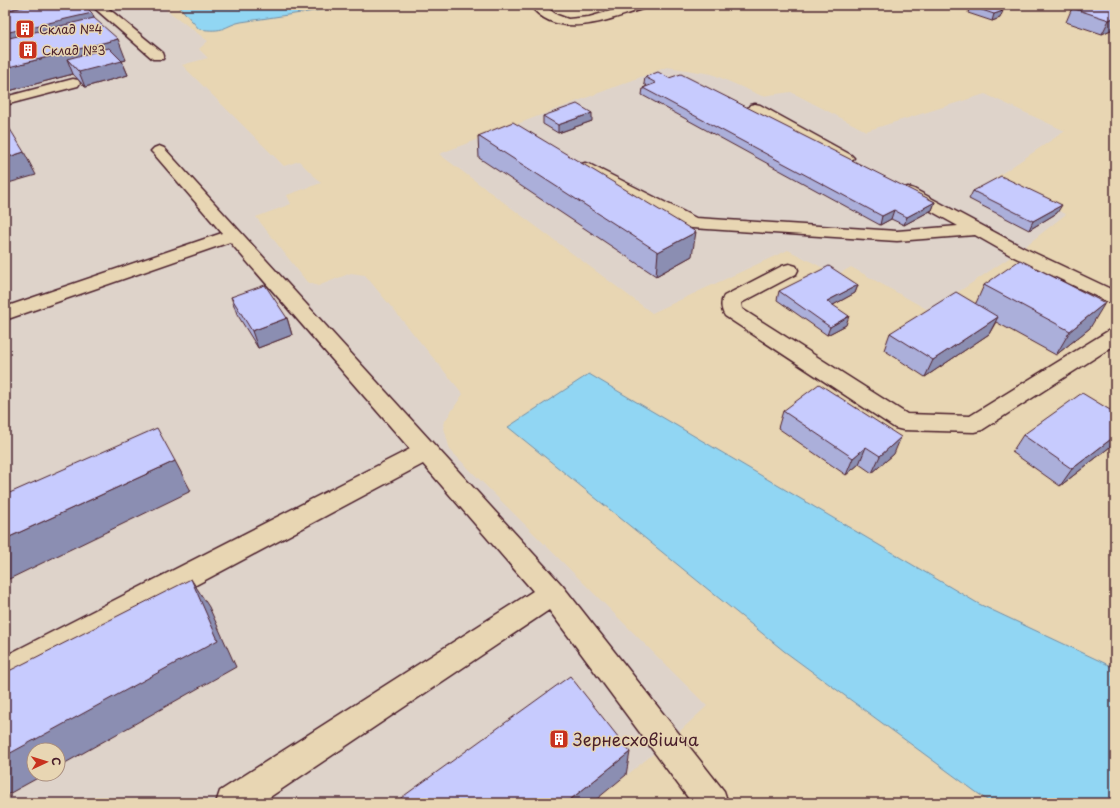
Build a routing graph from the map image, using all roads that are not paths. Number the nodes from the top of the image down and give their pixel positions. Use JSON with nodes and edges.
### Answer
{"nodes":[{"id":1,"x":97,"y":5,"type":"edge"},
{"id":2,"x":536,"y":5,"type":"edge"},
{"id":3,"x":644,"y":5,"type":"edge"},
{"id":4,"x":158,"y":56,"type":"dead end"},
{"id":5,"x":73,"y":83,"type":"dead end"},
{"id":6,"x":5,"y":101,"type":"edge"},
{"id":7,"x":755,"y":108,"type":"dead end"},
{"id":8,"x":159,"y":151,"type":"dead end"},
{"id":9,"x":568,"y":159,"type":"edge"},
{"id":10,"x":859,"y":165,"type":"edge"},
{"id":11,"x":894,"y":184,"type":"edge"},
{"id":12,"x":977,"y":230,"type":"junction"},
{"id":13,"x":234,"y":235,"type":"junction"},
{"id":14,"x":789,"y":270,"type":"dead end"},
{"id":15,"x":1115,"y":298,"type":"edge"},
{"id":16,"x":5,"y":314,"type":"edge"},
{"id":17,"x":1115,"y":336,"type":"edge"},
{"id":18,"x":426,"y":452,"type":"junction"},
{"id":19,"x":552,"y":593,"type":"junction"},
{"id":20,"x":19,"y":664,"type":"edge"},
{"id":21,"x":232,"y":803,"type":"edge"},
{"id":22,"x":712,"y":803,"type":"edge"}],
"edges":[{"from":1,"to":4,"type":"street"},
{"from":2,"to":3,"type":"street"},
{"from":5,"to":6,"type":"street"},
{"from":7,"to":10,"type":"street"},
{"from":8,"to":13,"type":"street"},
{"from":9,"to":12,"type":"street"},
{"from":11,"to":12,"type":"street"},
{"from":12,"to":15,"type":"street"},
{"from":13,"to":16,"type":"street"},
{"from":13,"to":18,"type":"street"},
{"from":14,"to":17,"type":"street"},
{"from":18,"to":19,"type":"street"},
{"from":18,"to":20,"type":"street"},
{"from":19,"to":21,"type":"street"},
{"from":19,"to":22,"type":"street"}]}
